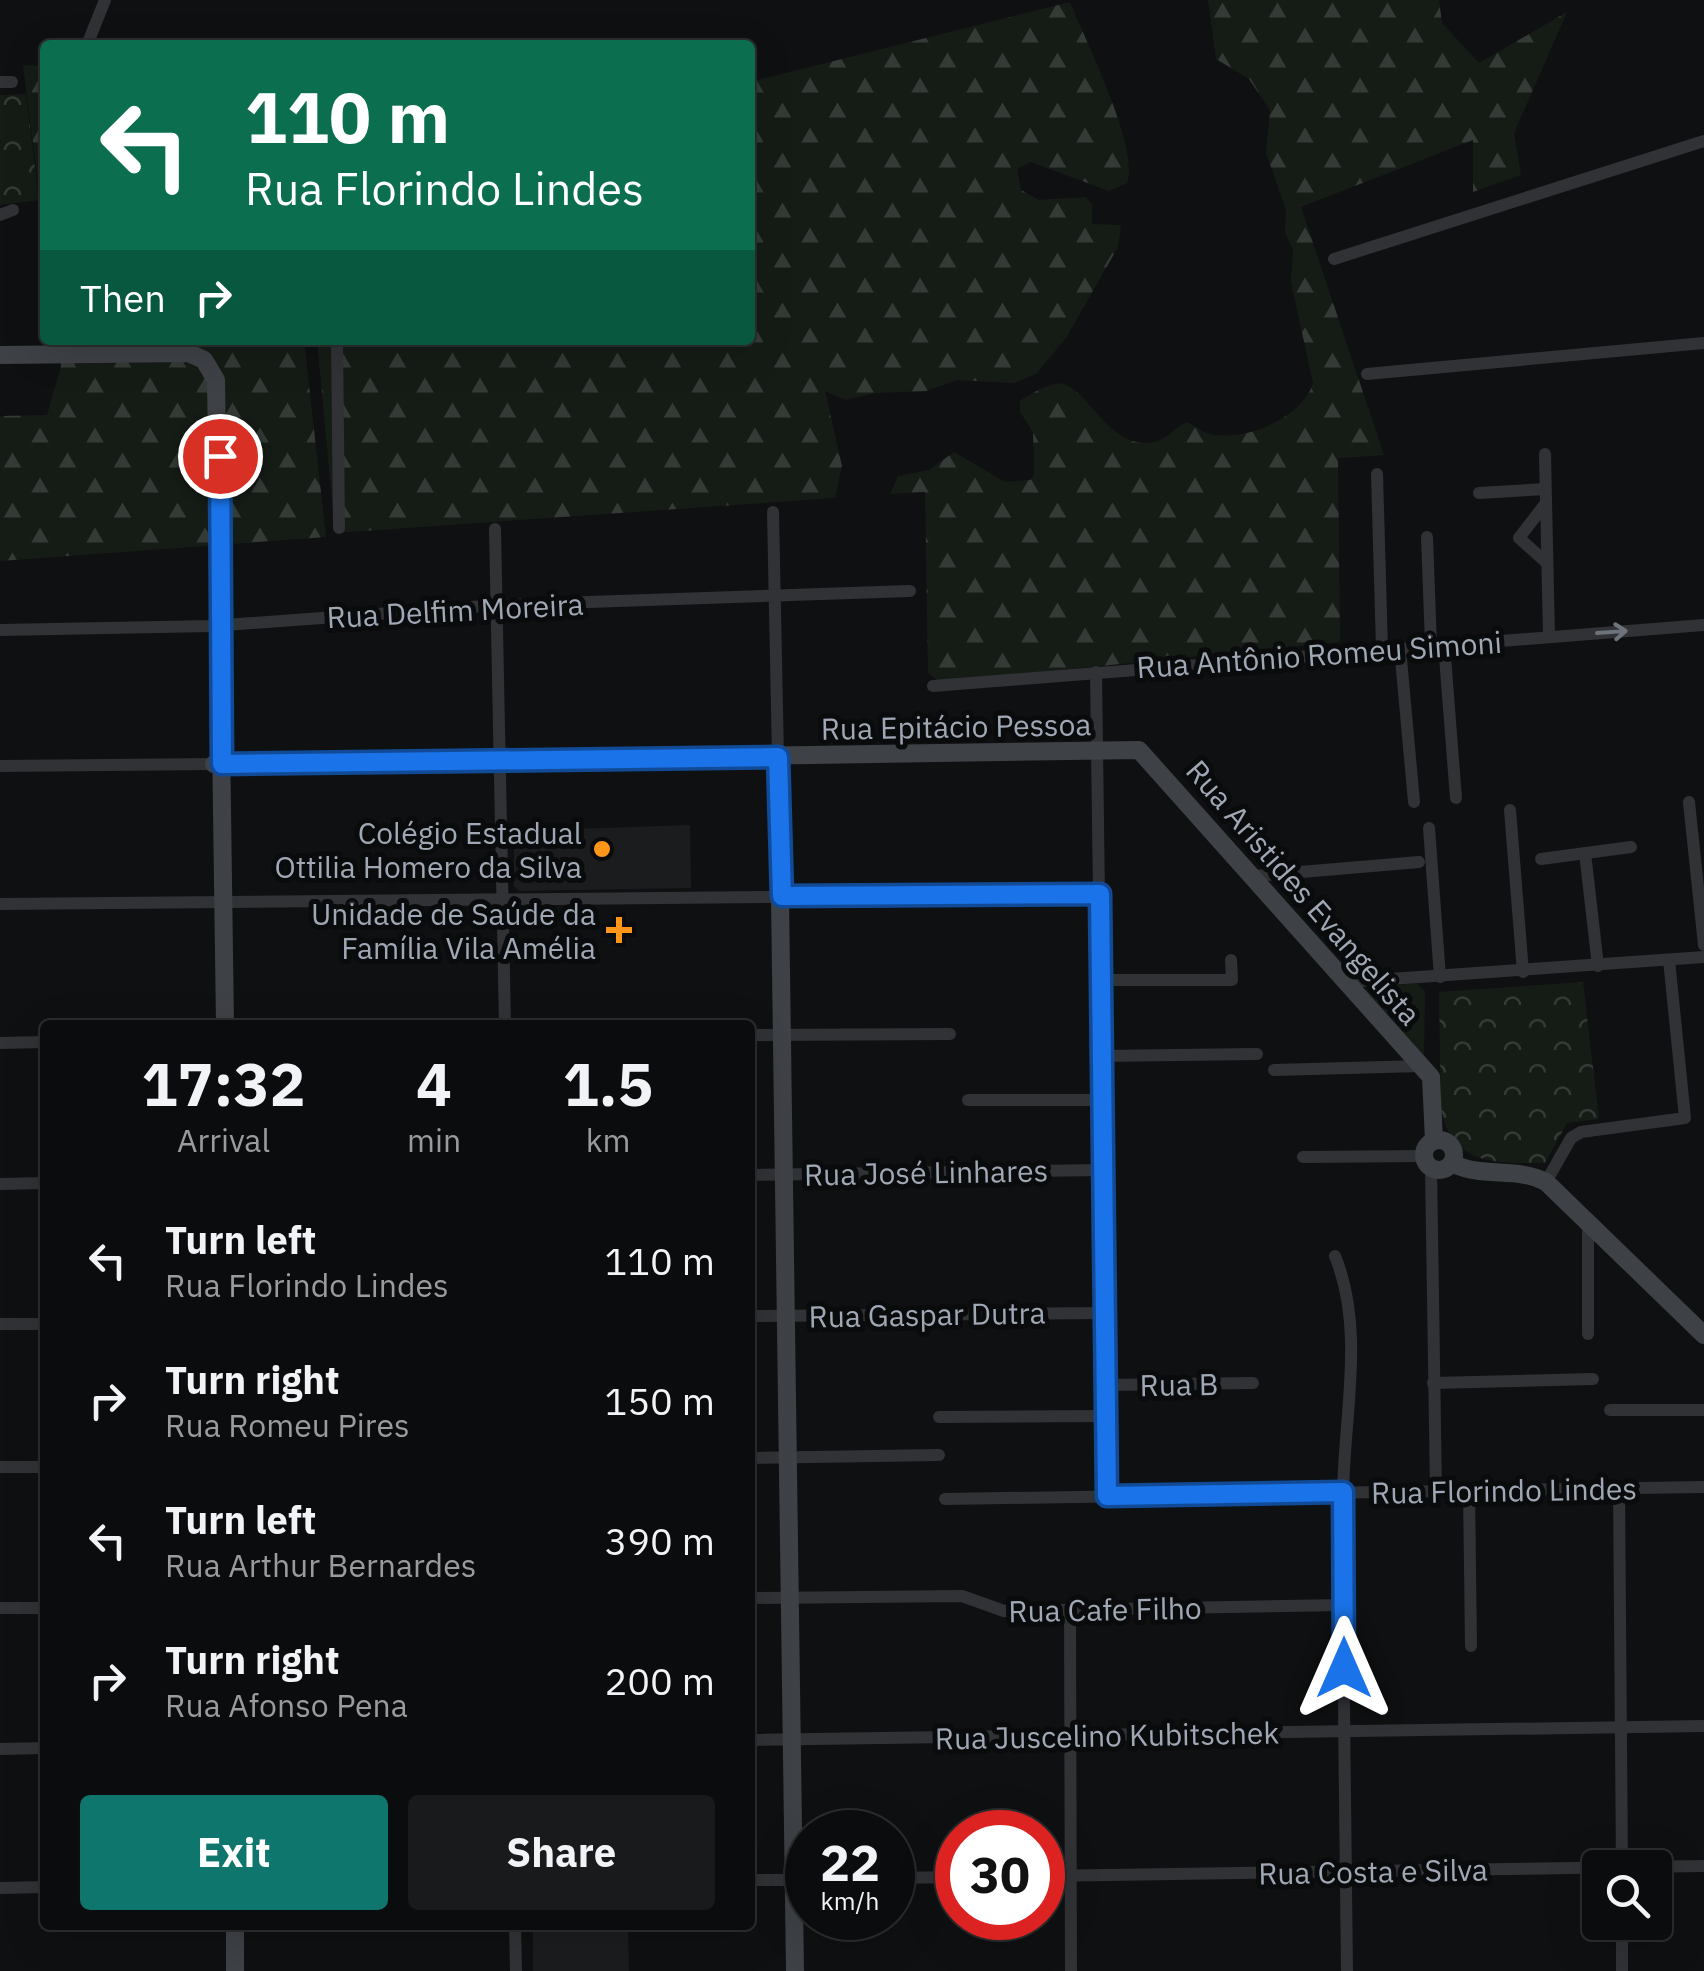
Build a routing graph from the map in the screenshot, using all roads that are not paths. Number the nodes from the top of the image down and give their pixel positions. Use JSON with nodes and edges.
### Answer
{"nodes":[{"id":1,"x":105,"y":0,"type":"edge"},
{"id":2,"x":89,"y":40,"type":"edge"},
{"id":3,"x":1704,"y":141,"type":"edge"},
{"id":4,"x":1334,"y":259,"type":"dead end"},
{"id":5,"x":1704,"y":343,"type":"edge"},
{"id":6,"x":337,"y":345,"type":"edge"},
{"id":7,"x":0,"y":355,"type":"edge"},
{"id":8,"x":1367,"y":374,"type":"dead end"},
{"id":9,"x":1545,"y":454,"type":"dead end"},
{"id":10,"x":1377,"y":474,"type":"dead end"},
{"id":11,"x":1479,"y":493,"type":"dead end"},
{"id":12,"x":1545,"y":496,"type":"junction"},
{"id":13,"x":773,"y":512,"type":"dead end"},
{"id":14,"x":339,"y":528,"type":"dead end"},
{"id":15,"x":495,"y":529,"type":"dead end"},
{"id":16,"x":1428,"y":538,"type":"dead end"},
{"id":17,"x":1547,"y":563,"type":"junction"},
{"id":18,"x":910,"y":591,"type":"dead end"},
{"id":19,"x":775,"y":596,"type":"junction"},
{"id":20,"x":498,"y":605,"type":"junction"},
{"id":21,"x":220,"y":624,"type":"junction"},
{"id":22,"x":1704,"y":625,"type":"edge"},
{"id":23,"x":0,"y":630,"type":"edge"},
{"id":24,"x":1549,"y":636,"type":"junction"},
{"id":25,"x":1438,"y":645,"type":"junction"},
{"id":26,"x":1400,"y":648,"type":"junction"},
{"id":27,"x":1382,"y":649,"type":"junction"},
{"id":28,"x":1096,"y":672,"type":"junction"},
{"id":29,"x":933,"y":686,"type":"dead end"},
{"id":30,"x":1133,"y":749,"type":"joint"},
{"id":31,"x":1094,"y":750,"type":"junction"},
{"id":32,"x":778,"y":757,"type":"junction"},
{"id":33,"x":500,"y":761,"type":"junction"},
{"id":34,"x":218,"y":764,"type":"junction"},
{"id":35,"x":0,"y":766,"type":"edge"},
{"id":36,"x":1456,"y":798,"type":"dead end"},
{"id":37,"x":1414,"y":802,"type":"dead end"},
{"id":38,"x":1689,"y":802,"type":"dead end"},
{"id":39,"x":1510,"y":810,"type":"dead end"},
{"id":40,"x":1429,"y":828,"type":"dead end"},
{"id":41,"x":1631,"y":847,"type":"dead end"},
{"id":42,"x":1585,"y":853,"type":"junction"},
{"id":43,"x":1541,"y":859,"type":"dead end"},
{"id":44,"x":1419,"y":862,"type":"dead end"},
{"id":45,"x":1254,"y":876,"type":"junction"},
{"id":46,"x":1100,"y":894,"type":"junction"},
{"id":47,"x":782,"y":896,"type":"junction"},
{"id":48,"x":503,"y":899,"type":"junction"},
{"id":49,"x":223,"y":901,"type":"junction"},
{"id":50,"x":0,"y":904,"type":"edge"},
{"id":51,"x":1704,"y":945,"type":"edge"},
{"id":52,"x":1704,"y":957,"type":"edge"},
{"id":53,"x":1231,"y":960,"type":"dead end"},
{"id":54,"x":1669,"y":960,"type":"junction"},
{"id":55,"x":1598,"y":966,"type":"junction"},
{"id":56,"x":1523,"y":972,"type":"junction"},
{"id":57,"x":1440,"y":977,"type":"junction"},
{"id":58,"x":1097,"y":980,"type":"junction"},
{"id":59,"x":1347,"y":982,"type":"junction"},
{"id":60,"x":225,"y":1020,"type":"edge"},
{"id":61,"x":504,"y":1020,"type":"edge"},
{"id":62,"x":950,"y":1034,"type":"dead end"},
{"id":63,"x":755,"y":1035,"type":"edge"},
{"id":64,"x":784,"y":1035,"type":"junction"},
{"id":65,"x":40,"y":1042,"type":"edge"},
{"id":66,"x":0,"y":1043,"type":"edge"},
{"id":67,"x":1257,"y":1054,"type":"dead end"},
{"id":68,"x":1098,"y":1056,"type":"junction"},
{"id":69,"x":1274,"y":1070,"type":"dead end"},
{"id":70,"x":1426,"y":1071,"type":"junction"},
{"id":71,"x":968,"y":1100,"type":"dead end"},
{"id":72,"x":1100,"y":1100,"type":"junction"},
{"id":73,"x":1430,"y":1154,"type":"junction"},
{"id":74,"x":1303,"y":1158,"type":"dead end"},
{"id":75,"x":1452,"y":1163,"type":"junction"},
{"id":76,"x":1101,"y":1170,"type":"junction"},
{"id":77,"x":786,"y":1174,"type":"junction"},
{"id":78,"x":755,"y":1175,"type":"edge"},
{"id":79,"x":1546,"y":1182,"type":"junction"},
{"id":80,"x":40,"y":1183,"type":"edge"},
{"id":81,"x":0,"y":1184,"type":"edge"},
{"id":82,"x":1588,"y":1226,"type":"junction"},
{"id":83,"x":1335,"y":1256,"type":"dead end"},
{"id":84,"x":1104,"y":1313,"type":"junction"},
{"id":85,"x":755,"y":1316,"type":"edge"},
{"id":86,"x":788,"y":1316,"type":"junction"},
{"id":87,"x":0,"y":1324,"type":"edge"},
{"id":88,"x":40,"y":1324,"type":"edge"},
{"id":89,"x":1588,"y":1334,"type":"dead end"},
{"id":90,"x":1704,"y":1335,"type":"edge"},
{"id":91,"x":1593,"y":1379,"type":"dead end"},
{"id":92,"x":1253,"y":1382,"type":"dead end"},
{"id":93,"x":1433,"y":1383,"type":"junction"},
{"id":94,"x":1105,"y":1386,"type":"junction"},
{"id":95,"x":1610,"y":1410,"type":"dead end"},
{"id":96,"x":1704,"y":1410,"type":"edge"},
{"id":97,"x":1106,"y":1416,"type":"junction"},
{"id":98,"x":939,"y":1417,"type":"dead end"},
{"id":99,"x":939,"y":1455,"type":"dead end"},
{"id":100,"x":755,"y":1458,"type":"edge"},
{"id":101,"x":790,"y":1458,"type":"junction"},
{"id":102,"x":0,"y":1467,"type":"edge"},
{"id":103,"x":40,"y":1467,"type":"edge"},
{"id":104,"x":1704,"y":1488,"type":"edge"},
{"id":105,"x":1619,"y":1489,"type":"junction"},
{"id":106,"x":1469,"y":1490,"type":"junction"},
{"id":107,"x":1436,"y":1491,"type":"junction"},
{"id":108,"x":1343,"y":1492,"type":"junction"},
{"id":109,"x":1107,"y":1496,"type":"junction"},
{"id":110,"x":944,"y":1500,"type":"dead end"},
{"id":111,"x":755,"y":1598,"type":"edge"},
{"id":112,"x":792,"y":1598,"type":"junction"},
{"id":113,"x":1344,"y":1605,"type":"junction"},
{"id":114,"x":0,"y":1608,"type":"edge"},
{"id":115,"x":40,"y":1608,"type":"edge"},
{"id":116,"x":1070,"y":1610,"type":"junction"},
{"id":117,"x":1471,"y":1646,"type":"dead end"},
{"id":118,"x":1704,"y":1726,"type":"edge"},
{"id":119,"x":1622,"y":1728,"type":"junction"},
{"id":120,"x":1345,"y":1730,"type":"junction"},
{"id":121,"x":1070,"y":1736,"type":"junction"},
{"id":122,"x":755,"y":1740,"type":"edge"},
{"id":123,"x":793,"y":1740,"type":"junction"},
{"id":124,"x":40,"y":1748,"type":"edge"},
{"id":125,"x":0,"y":1749,"type":"edge"},
{"id":126,"x":797,"y":1810,"type":"edge"},
{"id":127,"x":1622,"y":1850,"type":"edge"},
{"id":128,"x":1672,"y":1866,"type":"edge"},
{"id":129,"x":1704,"y":1866,"type":"edge"},
{"id":130,"x":1582,"y":1868,"type":"edge"},
{"id":131,"x":1346,"y":1871,"type":"junction"},
{"id":132,"x":1065,"y":1876,"type":"edge"},
{"id":133,"x":1071,"y":1876,"type":"junction"},
{"id":134,"x":755,"y":1880,"type":"edge"},
{"id":135,"x":785,"y":1880,"type":"edge"},
{"id":136,"x":40,"y":1887,"type":"edge"},
{"id":137,"x":0,"y":1888,"type":"edge"},
{"id":138,"x":235,"y":1930,"type":"edge"},
{"id":139,"x":515,"y":1930,"type":"edge"},
{"id":140,"x":797,"y":1940,"type":"edge"},
{"id":141,"x":1622,"y":1940,"type":"edge"},
{"id":142,"x":235,"y":1971,"type":"edge"},
{"id":143,"x":516,"y":1971,"type":"edge"},
{"id":144,"x":795,"y":1971,"type":"edge"},
{"id":145,"x":1071,"y":1971,"type":"edge"},
{"id":146,"x":1347,"y":1971,"type":"edge"},
{"id":147,"x":1622,"y":1971,"type":"edge"}],
"edges":[{"from":1,"to":2,"type":"street"},
{"from":3,"to":4,"type":"street"},
{"from":5,"to":8,"type":"street"},
{"from":6,"to":14,"type":"street"},
{"from":7,"to":21,"type":"street"},
{"from":9,"to":12,"type":"street"},
{"from":10,"to":27,"type":"street"},
{"from":11,"to":12,"type":"street"},
{"from":12,"to":17,"type":"street"},
{"from":12,"to":17,"type":"street"},
{"from":13,"to":19,"type":"street"},
{"from":15,"to":20,"type":"street"},
{"from":16,"to":25,"type":"street"},
{"from":17,"to":24,"type":"street"},
{"from":18,"to":19,"type":"street","name":"Rua Delfim Moreira"},
{"from":19,"to":20,"type":"street","name":"Rua Delfim Moreira"},
{"from":19,"to":32,"type":"street"},
{"from":20,"to":21,"type":"street","name":"Rua Delfim Moreira"},
{"from":20,"to":33,"type":"street"},
{"from":21,"to":23,"type":"street","name":"Rua Delfim Moreira"},
{"from":21,"to":34,"type":"street"},
{"from":24,"to":22,"type":"street","name":"Rua Antônio Romeu Simoni","one_way":true},
{"from":24,"to":25,"type":"street","name":"Rua Antônio Romeu Simoni"},
{"from":25,"to":26,"type":"street","name":"Rua Antônio Romeu Simoni"},
{"from":25,"to":36,"type":"street"},
{"from":26,"to":27,"type":"street","name":"Rua Antônio Romeu Simoni"},
{"from":26,"to":37,"type":"street"},
{"from":27,"to":28,"type":"street","name":"Rua Antônio Romeu Simoni"},
{"from":28,"to":29,"type":"street","name":"Rua Antônio Romeu Simoni"},
{"from":28,"to":31,"type":"street"},
{"from":30,"to":31,"type":"street","name":"Rua Epitácio Pessoa"},
{"from":30,"to":45,"type":"street","name":"Rua Aristides Evangelista"},
{"from":31,"to":32,"type":"street","name":"Rua Epitácio Pessoa"},
{"from":31,"to":46,"type":"street"},
{"from":32,"to":33,"type":"street","name":"Rua Epitácio Pessoa"},
{"from":32,"to":47,"type":"street"},
{"from":33,"to":34,"type":"street","name":"Rua Epitácio Pessoa"},
{"from":33,"to":48,"type":"street"},
{"from":34,"to":35,"type":"street","name":"Rua Epitácio Pessoa"},
{"from":34,"to":49,"type":"street"},
{"from":38,"to":51,"type":"street"},
{"from":39,"to":56,"type":"street"},
{"from":40,"to":57,"type":"street"},
{"from":41,"to":42,"type":"street"},
{"from":42,"to":43,"type":"street"},
{"from":42,"to":55,"type":"street"},
{"from":44,"to":45,"type":"street"},
{"from":45,"to":59,"type":"street","name":"Rua Aristides Evangelista"},
{"from":46,"to":47,"type":"street"},
{"from":46,"to":58,"type":"street"},
{"from":47,"to":48,"type":"street"},
{"from":47,"to":64,"type":"street"},
{"from":48,"to":49,"type":"street"},
{"from":48,"to":61,"type":"street"},
{"from":49,"to":50,"type":"street"},
{"from":49,"to":60,"type":"street"},
{"from":52,"to":54,"type":"street"},
{"from":53,"to":58,"type":"street"},
{"from":54,"to":55,"type":"street"},
{"from":54,"to":79,"type":"street"},
{"from":55,"to":56,"type":"street"},
{"from":56,"to":57,"type":"street"},
{"from":57,"to":59,"type":"street"},
{"from":58,"to":68,"type":"street"},
{"from":59,"to":70,"type":"street","name":"Rua Aristides Evangelista"},
{"from":62,"to":64,"type":"street"},
{"from":63,"to":64,"type":"street"},
{"from":64,"to":77,"type":"street"},
{"from":65,"to":66,"type":"street"},
{"from":67,"to":68,"type":"street"},
{"from":68,"to":72,"type":"street"},
{"from":69,"to":70,"type":"street"},
{"from":70,"to":73,"type":"street"},
{"from":71,"to":72,"type":"street"},
{"from":72,"to":76,"type":"street"},
{"from":73,"to":74,"type":"street"},
{"from":73,"to":75,"type":"street"},
{"from":73,"to":75,"type":"street"},
{"from":73,"to":93,"type":"street"},
{"from":75,"to":79,"type":"street"},
{"from":76,"to":77,"type":"street","name":"Rua José Linhares"},
{"from":76,"to":84,"type":"street"},
{"from":77,"to":78,"type":"street","name":"Rua José Linhares"},
{"from":77,"to":86,"type":"street"},
{"from":79,"to":82,"type":"street"},
{"from":80,"to":81,"type":"street"},
{"from":82,"to":89,"type":"street"},
{"from":82,"to":90,"type":"street"},
{"from":83,"to":108,"type":"street"},
{"from":84,"to":86,"type":"street","name":"Rua Gaspar Dutra"},
{"from":84,"to":94,"type":"street"},
{"from":85,"to":86,"type":"street","name":"Rua Gaspar Dutra"},
{"from":86,"to":101,"type":"street"},
{"from":87,"to":88,"type":"street"},
{"from":91,"to":93,"type":"street"},
{"from":92,"to":94,"type":"street","name":"Rua B"},
{"from":93,"to":107,"type":"street"},
{"from":94,"to":97,"type":"street"},
{"from":95,"to":96,"type":"street"},
{"from":97,"to":98,"type":"street"},
{"from":97,"to":109,"type":"street"},
{"from":99,"to":101,"type":"street"},
{"from":100,"to":101,"type":"street"},
{"from":101,"to":112,"type":"street"},
{"from":102,"to":103,"type":"street"},
{"from":104,"to":105,"type":"street","name":"Rua Florindo Lindes"},
{"from":105,"to":106,"type":"street","name":"Rua Florindo Lindes"},
{"from":105,"to":119,"type":"street"},
{"from":106,"to":107,"type":"street","name":"Rua Florindo Lindes"},
{"from":106,"to":117,"type":"street"},
{"from":107,"to":108,"type":"street","name":"Rua Florindo Lindes"},
{"from":108,"to":109,"type":"street","name":"Rua Florindo Lindes"},
{"from":108,"to":113,"type":"street"},
{"from":109,"to":110,"type":"street","name":"Rua Florindo Lindes"},
{"from":111,"to":112,"type":"street","name":"Rua Cafe Filho"},
{"from":112,"to":116,"type":"street","name":"Rua Cafe Filho"},
{"from":112,"to":123,"type":"street"},
{"from":113,"to":116,"type":"street","name":"Rua Cafe Filho"},
{"from":113,"to":120,"type":"street"},
{"from":114,"to":115,"type":"street"},
{"from":116,"to":121,"type":"street"},
{"from":118,"to":119,"type":"street","name":"Rua Juscelino Kubitschek"},
{"from":119,"to":120,"type":"street","name":"Rua Juscelino Kubitschek"},
{"from":119,"to":127,"type":"street"},
{"from":120,"to":121,"type":"street","name":"Rua Juscelino Kubitschek"},
{"from":120,"to":131,"type":"street"},
{"from":121,"to":123,"type":"street","name":"Rua Juscelino Kubitschek"},
{"from":121,"to":133,"type":"street"},
{"from":122,"to":123,"type":"street","name":"Rua Juscelino Kubitschek"},
{"from":123,"to":126,"type":"street"},
{"from":124,"to":125,"type":"street"},
{"from":128,"to":129,"type":"street","name":"Rua Costa e Silva"},
{"from":130,"to":131,"type":"street","name":"Rua Costa e Silva"},
{"from":131,"to":133,"type":"street","name":"Rua Costa e Silva"},
{"from":131,"to":146,"type":"street"},
{"from":132,"to":133,"type":"street","name":"Rua Costa e Silva"},
{"from":133,"to":145,"type":"street"},
{"from":134,"to":135,"type":"street"},
{"from":136,"to":137,"type":"street"},
{"from":138,"to":142,"type":"street"},
{"from":139,"to":143,"type":"street"},
{"from":140,"to":144,"type":"street"},
{"from":141,"to":147,"type":"street"}]}
